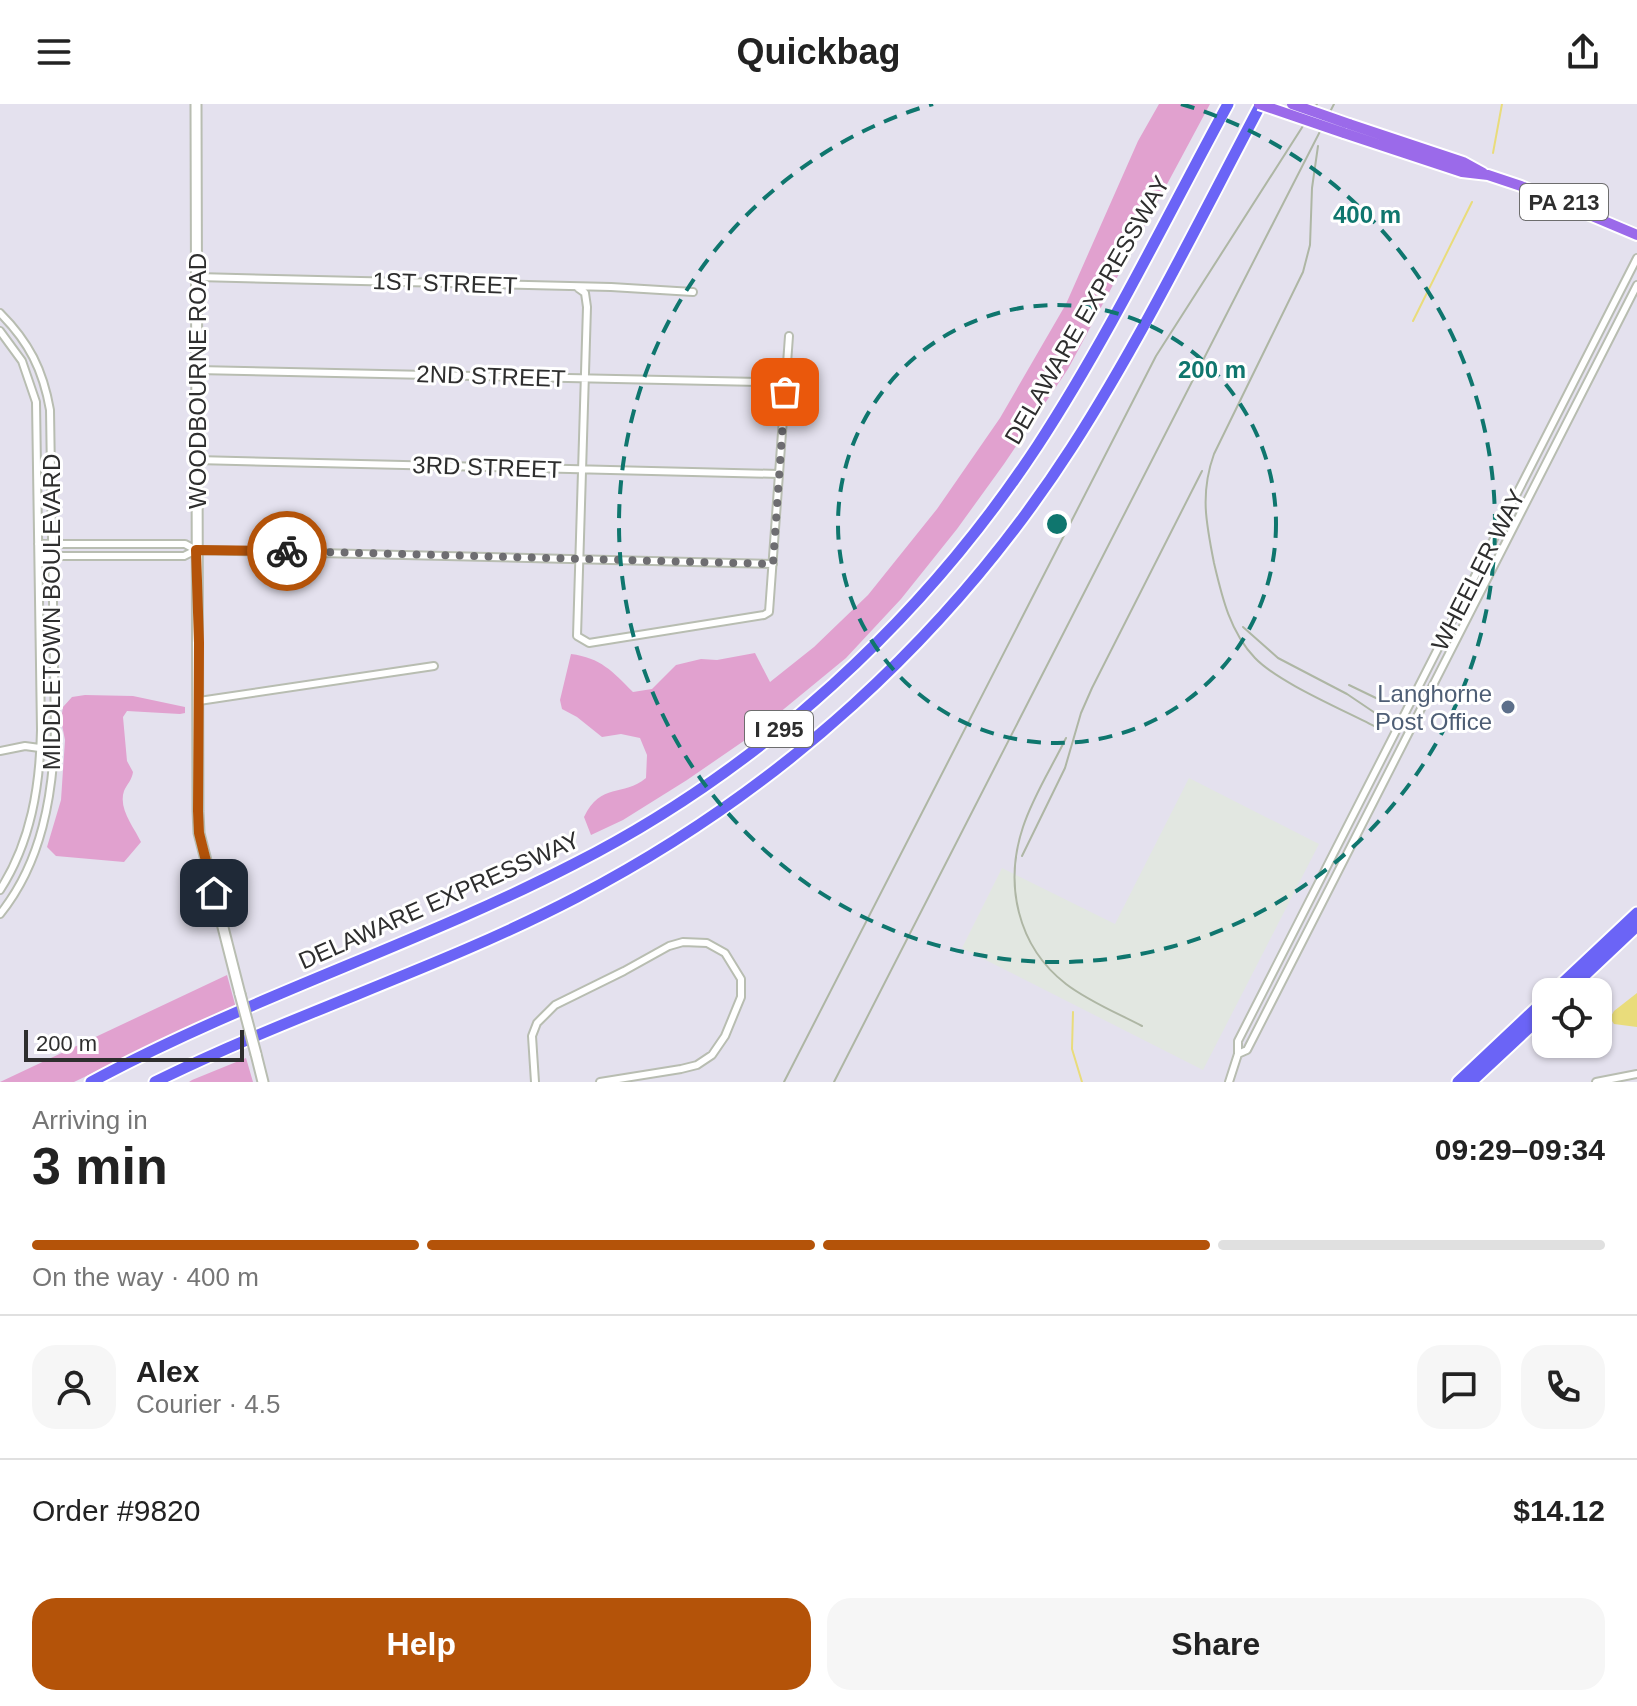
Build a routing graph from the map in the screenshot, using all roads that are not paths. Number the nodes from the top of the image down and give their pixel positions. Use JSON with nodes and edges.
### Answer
{"nodes":[{"id":1,"x":196,"y":104,"type":"edge"},
{"id":2,"x":1228,"y":104,"type":"edge"},
{"id":3,"x":1260,"y":104,"type":"edge"},
{"id":4,"x":1292,"y":104,"type":"edge"},
{"id":5,"x":1346,"y":128,"type":"junction"},
{"id":6,"x":1637,"y":235,"type":"edge"},
{"id":7,"x":1637,"y":258,"type":"edge"},
{"id":8,"x":197,"y":277,"type":"junction"},
{"id":9,"x":1637,"y":285,"type":"edge"},
{"id":10,"x":578,"y":288,"type":"junction"},
{"id":11,"x":693,"y":292,"type":"dead end"},
{"id":12,"x":0,"y":313,"type":"edge"},
{"id":13,"x":0,"y":331,"type":"edge"},
{"id":14,"x":789,"y":336,"type":"dead end"},
{"id":15,"x":196,"y":370,"type":"junction"},
{"id":16,"x":584,"y":379,"type":"junction"},
{"id":17,"x":784,"y":388,"type":"junction"},
{"id":18,"x":196,"y":460,"type":"junction"},
{"id":19,"x":581,"y":469,"type":"junction"},
{"id":20,"x":779,"y":474,"type":"junction"},
{"id":21,"x":38,"y":544,"type":"junction"},
{"id":22,"x":52,"y":546,"type":"junction"},
{"id":23,"x":196,"y":550,"type":"junction"},
{"id":24,"x":39,"y":556,"type":"junction"},
{"id":25,"x":53,"y":556,"type":"junction"},
{"id":26,"x":579,"y":558,"type":"junction"},
{"id":27,"x":773,"y":564,"type":"junction"},
{"id":28,"x":434,"y":666,"type":"dead end"},
{"id":29,"x":199,"y":701,"type":"junction"},
{"id":30,"x":41,"y":747,"type":"junction"},
{"id":31,"x":54,"y":750,"type":"junction"},
{"id":32,"x":0,"y":751,"type":"edge"},
{"id":33,"x":0,"y":890,"type":"edge"},
{"id":34,"x":214,"y":893,"type":"junction"},
{"id":35,"x":198,"y":895,"type":"dead end"},
{"id":36,"x":1637,"y":913,"type":"edge"},
{"id":37,"x":0,"y":914,"type":"edge"},
{"id":38,"x":1637,"y":926,"type":"edge"},
{"id":39,"x":1568,"y":978,"type":"edge"},
{"id":40,"x":1582,"y":978,"type":"edge"},
{"id":41,"x":1532,"y":1012,"type":"edge"},
{"id":42,"x":1532,"y":1025,"type":"edge"},
{"id":43,"x":1238,"y":1054,"type":"junction"},
{"id":44,"x":1637,"y":1074,"type":"edge"},
{"id":45,"x":91,"y":1082,"type":"edge"},
{"id":46,"x":155,"y":1082,"type":"edge"},
{"id":47,"x":263,"y":1082,"type":"edge"},
{"id":48,"x":535,"y":1082,"type":"edge"},
{"id":49,"x":600,"y":1082,"type":"edge"},
{"id":50,"x":1229,"y":1082,"type":"edge"},
{"id":51,"x":1458,"y":1082,"type":"edge"},
{"id":52,"x":1471,"y":1082,"type":"edge"},
{"id":53,"x":1596,"y":1082,"type":"edge"}],
"edges":[{"from":1,"to":8,"type":"main road","name":"WOODBOURNE ROAD"},
{"from":2,"to":45,"type":"highway","name":"DELAWARE EXPRESSWAY","number":"I 295"},
{"from":3,"to":5,"type":"main road","number":"PA 213","bridge":true},
{"from":3,"to":46,"type":"highway","number":"I 295"},
{"from":4,"to":5,"type":"main road","number":"PA 213","bridge":true},
{"from":5,"to":6,"type":"main road","number":"PA 213"},
{"from":7,"to":43,"type":"street","name":"WHEELER WAY"},
{"from":8,"to":10,"type":"street","name":"1ST STREET"},
{"from":8,"to":15,"type":"main road","name":"WOODBOURNE ROAD"},
{"from":9,"to":43,"type":"street","name":"WHEELER WAY"},
{"from":10,"to":11,"type":"street","name":"1ST STREET"},
{"from":10,"to":16,"type":"street"},
{"from":12,"to":22,"type":"street","name":"MIDDLETOWN BOULEVARD"},
{"from":13,"to":21,"type":"street","name":"MIDDLETOWN BOULEVARD"},
{"from":14,"to":17,"type":"street"},
{"from":15,"to":16,"type":"street","name":"2ND STREET"},
{"from":15,"to":18,"type":"main road","name":"WOODBOURNE ROAD"},
{"from":16,"to":17,"type":"street","name":"2ND STREET"},
{"from":16,"to":19,"type":"street"},
{"from":17,"to":20,"type":"street"},
{"from":18,"to":19,"type":"street","name":"3RD STREET"},
{"from":18,"to":23,"type":"main road","name":"WOODBOURNE ROAD"},
{"from":19,"to":20,"type":"street","name":"3RD STREET"},
{"from":19,"to":26,"type":"street"},
{"from":20,"to":27,"type":"street"},
{"from":21,"to":22,"type":"street"},
{"from":21,"to":24,"type":"street","name":"MIDDLETOWN BOULEVARD"},
{"from":22,"to":23,"type":"street"},
{"from":22,"to":25,"type":"street","name":"MIDDLETOWN BOULEVARD"},
{"from":23,"to":25,"type":"street"},
{"from":23,"to":26,"type":"street"},
{"from":23,"to":29,"type":"main road","name":"WOODBOURNE ROAD"},
{"from":24,"to":25,"type":"street"},
{"from":24,"to":30,"type":"street","name":"MIDDLETOWN BOULEVARD"},
{"from":25,"to":31,"type":"street","name":"MIDDLETOWN BOULEVARD"},
{"from":26,"to":27,"type":"street"},
{"from":26,"to":27,"type":"street"},
{"from":28,"to":29,"type":"street"},
{"from":29,"to":34,"type":"main road","name":"WOODBOURNE ROAD"},
{"from":30,"to":31,"type":"street"},
{"from":30,"to":32,"type":"street"},
{"from":30,"to":33,"type":"street","name":"MIDDLETOWN BOULEVARD"},
{"from":31,"to":37,"type":"street","name":"MIDDLETOWN BOULEVARD"},
{"from":34,"to":35,"type":"street"},
{"from":34,"to":47,"type":"main road","name":"WOODBOURNE ROAD","bridge":true},
{"from":36,"to":39,"type":"highway"},
{"from":38,"to":40,"type":"highway"},
{"from":41,"to":51,"type":"highway"},
{"from":42,"to":52,"type":"highway"},
{"from":43,"to":50,"type":"street","name":"WHEELER WAY"},
{"from":44,"to":53,"type":"street"},
{"from":48,"to":49,"type":"street"}]}
